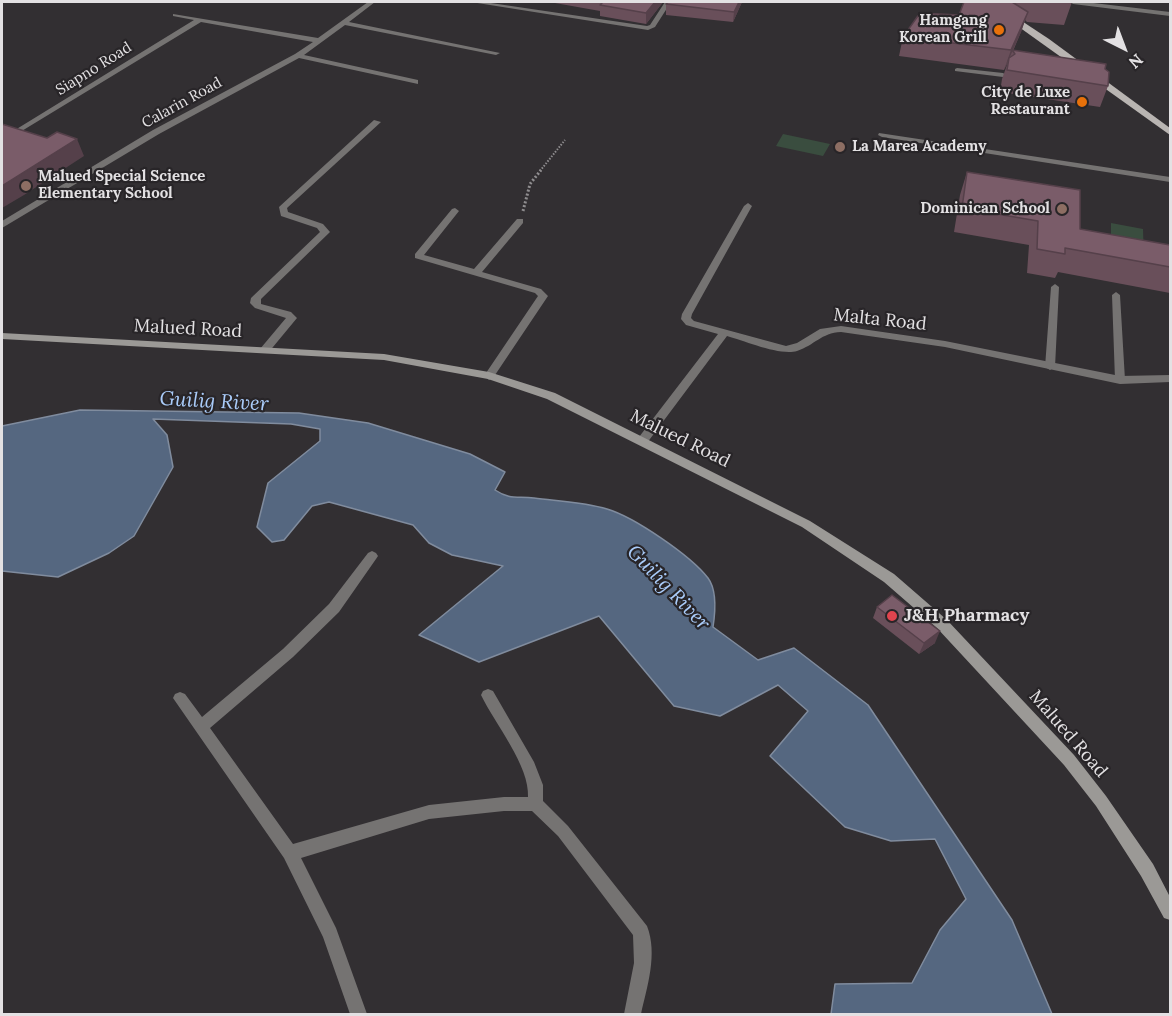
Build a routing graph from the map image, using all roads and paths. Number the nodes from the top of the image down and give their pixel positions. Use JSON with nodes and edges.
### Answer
{"nodes":[{"id":1,"x":372,"y":2,"type":"edge"},
{"id":2,"x":474,"y":2,"type":"edge"},
{"id":3,"x":668,"y":2,"type":"edge"},
{"id":4,"x":988,"y":2,"type":"edge"},
{"id":5,"x":1073,"y":2,"type":"edge"},
{"id":6,"x":1170,"y":14,"type":"edge"},
{"id":7,"x":175,"y":15,"type":"dead end"},
{"id":8,"x":201,"y":19,"type":"junction"},
{"id":9,"x":345,"y":23,"type":"junction"},
{"id":10,"x":321,"y":41,"type":"junction"},
{"id":11,"x":496,"y":53,"type":"dead end"},
{"id":12,"x":298,"y":56,"type":"junction"},
{"id":13,"x":957,"y":70,"type":"dead end"},
{"id":14,"x":1003,"y":75,"type":"dead end"},
{"id":15,"x":415,"y":82,"type":"dead end"},
{"id":16,"x":1101,"y":90,"type":"edge"},
{"id":17,"x":1112,"y":90,"type":"junction"},
{"id":18,"x":377,"y":122,"type":"dead end"},
{"id":19,"x":1170,"y":132,"type":"edge"},
{"id":20,"x":882,"y":135,"type":"dead end"},
{"id":21,"x":565,"y":140,"type":"dead end"},
{"id":22,"x":2,"y":141,"type":"edge"},
{"id":23,"x":1170,"y":180,"type":"edge"},
{"id":24,"x":748,"y":206,"type":"dead end"},
{"id":25,"x":455,"y":211,"type":"dead end"},
{"id":26,"x":520,"y":221,"type":"joint"},
{"id":27,"x":2,"y":225,"type":"edge"},
{"id":28,"x":477,"y":272,"type":"junction"},
{"id":29,"x":1055,"y":287,"type":"dead end"},
{"id":30,"x":1116,"y":295,"type":"dead end"},
{"id":31,"x":724,"y":333,"type":"junction"},
{"id":32,"x":2,"y":336,"type":"edge"},
{"id":33,"x":264,"y":351,"type":"junction"},
{"id":34,"x":1050,"y":367,"type":"junction"},
{"id":35,"x":489,"y":376,"type":"junction"},
{"id":36,"x":1170,"y":379,"type":"edge"},
{"id":37,"x":1120,"y":380,"type":"junction"},
{"id":38,"x":643,"y":440,"type":"junction"},
{"id":39,"x":372,"y":556,"type":"dead end"},
{"id":40,"x":488,"y":695,"type":"dead end"},
{"id":41,"x":180,"y":698,"type":"dead end"},
{"id":42,"x":201,"y":727,"type":"junction"},
{"id":43,"x":535,"y":804,"type":"junction"},
{"id":44,"x":290,"y":853,"type":"junction"},
{"id":45,"x":1170,"y":912,"type":"edge"},
{"id":46,"x":358,"y":1014,"type":"edge"},
{"id":47,"x":633,"y":1014,"type":"edge"}],
"edges":[{"from":1,"to":9,"type":"street","name":"Calarin Road"},
{"from":2,"to":3,"type":"street"},
{"from":4,"to":17,"type":"main road"},
{"from":5,"to":6,"type":"street"},
{"from":7,"to":8,"type":"street"},
{"from":8,"to":10,"type":"street"},
{"from":8,"to":22,"type":"street","name":"Siapno Road"},
{"from":9,"to":10,"type":"street","name":"Calarin Road"},
{"from":9,"to":11,"type":"street"},
{"from":10,"to":12,"type":"street","name":"Calarin Road"},
{"from":12,"to":15,"type":"street"},
{"from":12,"to":27,"type":"street","name":"Calarin Road"},
{"from":13,"to":14,"type":"lane"},
{"from":16,"to":17,"type":"lane"},
{"from":17,"to":19,"type":"main road"},
{"from":18,"to":33,"type":"street"},
{"from":20,"to":23,"type":"street"},
{"from":21,"to":26,"type":"path"},
{"from":24,"to":31,"type":"street","name":"Malta Road"},
{"from":25,"to":28,"type":"street"},
{"from":26,"to":28,"type":"street"},
{"from":28,"to":35,"type":"street"},
{"from":29,"to":34,"type":"lane"},
{"from":30,"to":37,"type":"lane"},
{"from":31,"to":34,"type":"street","name":"Malta Road"},
{"from":31,"to":38,"type":"street"},
{"from":32,"to":33,"type":"street","name":"Malued Road"},
{"from":33,"to":35,"type":"street","name":"Malued Road"},
{"from":34,"to":37,"type":"street","name":"Malta Road"},
{"from":35,"to":38,"type":"street","name":"Malued Road"},
{"from":36,"to":37,"type":"street","name":"Malta Road"},
{"from":38,"to":45,"type":"street","name":"Malued Road"},
{"from":39,"to":42,"type":"street"},
{"from":40,"to":43,"type":"street"},
{"from":41,"to":42,"type":"street"},
{"from":42,"to":44,"type":"street"},
{"from":43,"to":44,"type":"street"},
{"from":43,"to":47,"type":"street"},
{"from":44,"to":46,"type":"street"}]}
